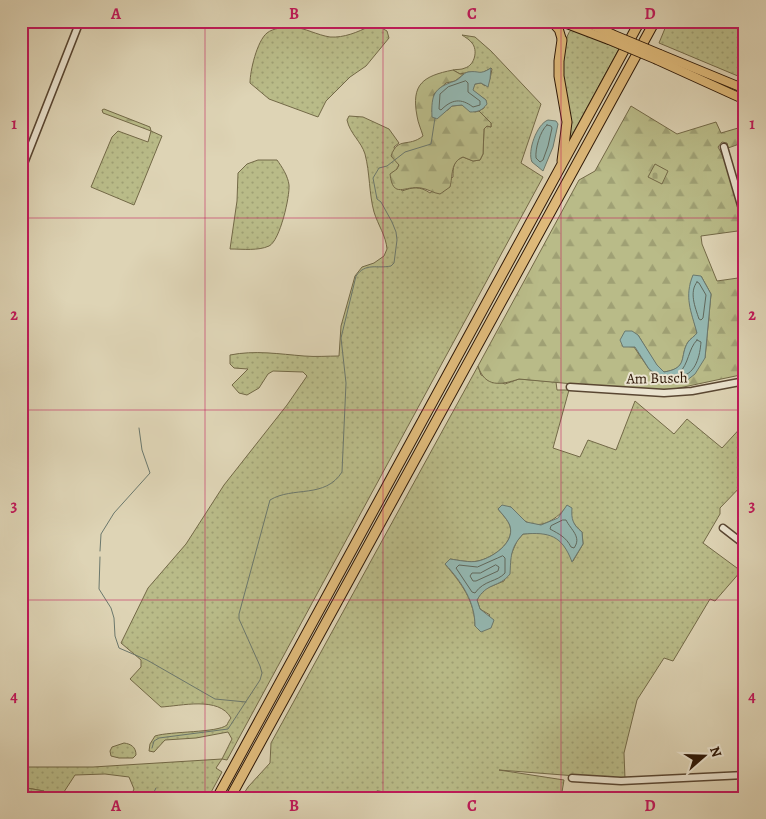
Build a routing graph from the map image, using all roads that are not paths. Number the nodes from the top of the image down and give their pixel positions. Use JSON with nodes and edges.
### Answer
{"nodes":[{"id":1,"x":80,"y":21,"type":"edge"},
{"id":2,"x":551,"y":21,"type":"edge"},
{"id":3,"x":560,"y":21,"type":"edge"},
{"id":4,"x":583,"y":21,"type":"edge"},
{"id":5,"x":640,"y":21,"type":"edge"},
{"id":6,"x":655,"y":21,"type":"edge"},
{"id":7,"x":570,"y":23,"type":"edge"},
{"id":8,"x":610,"y":37,"type":"junction"},
{"id":9,"x":562,"y":40,"type":"junction"},
{"id":10,"x":658,"y":57,"type":"junction"},
{"id":11,"x":745,"y":89,"type":"edge"},
{"id":12,"x":745,"y":100,"type":"edge"},
{"id":13,"x":724,"y":147,"type":"dead end"},
{"id":14,"x":24,"y":155,"type":"edge"},
{"id":15,"x":561,"y":167,"type":"junction"},
{"id":16,"x":21,"y":171,"type":"edge"},
{"id":17,"x":745,"y":219,"type":"edge"},
{"id":18,"x":745,"y":381,"type":"edge"},
{"id":19,"x":570,"y":387,"type":"dead end"},
{"id":20,"x":723,"y":528,"type":"dead end"},
{"id":21,"x":745,"y":545,"type":"edge"},
{"id":22,"x":745,"y":775,"type":"edge"},
{"id":23,"x":572,"y":778,"type":"dead end"},
{"id":24,"x":217,"y":798,"type":"edge"},
{"id":25,"x":230,"y":798,"type":"edge"}],
"edges":[{"from":1,"to":14,"type":"street"},
{"from":2,"to":9,"type":"main road"},
{"from":3,"to":7,"type":"main road"},
{"from":4,"to":8,"type":"main road"},
{"from":5,"to":15,"type":"highway"},
{"from":6,"to":25,"type":"highway"},
{"from":7,"to":8,"type":"main road"},
{"from":7,"to":9,"type":"main road"},
{"from":8,"to":10,"type":"main road","bridge":true},
{"from":9,"to":15,"type":"highway"},
{"from":10,"to":11,"type":"main road"},
{"from":10,"to":12,"type":"main road"},
{"from":13,"to":17,"type":"street"},
{"from":14,"to":16,"type":"street"},
{"from":15,"to":24,"type":"highway"},
{"from":18,"to":19,"type":"street","name":"Am Busch"},
{"from":20,"to":21,"type":"street"},
{"from":22,"to":23,"type":"street"}]}
